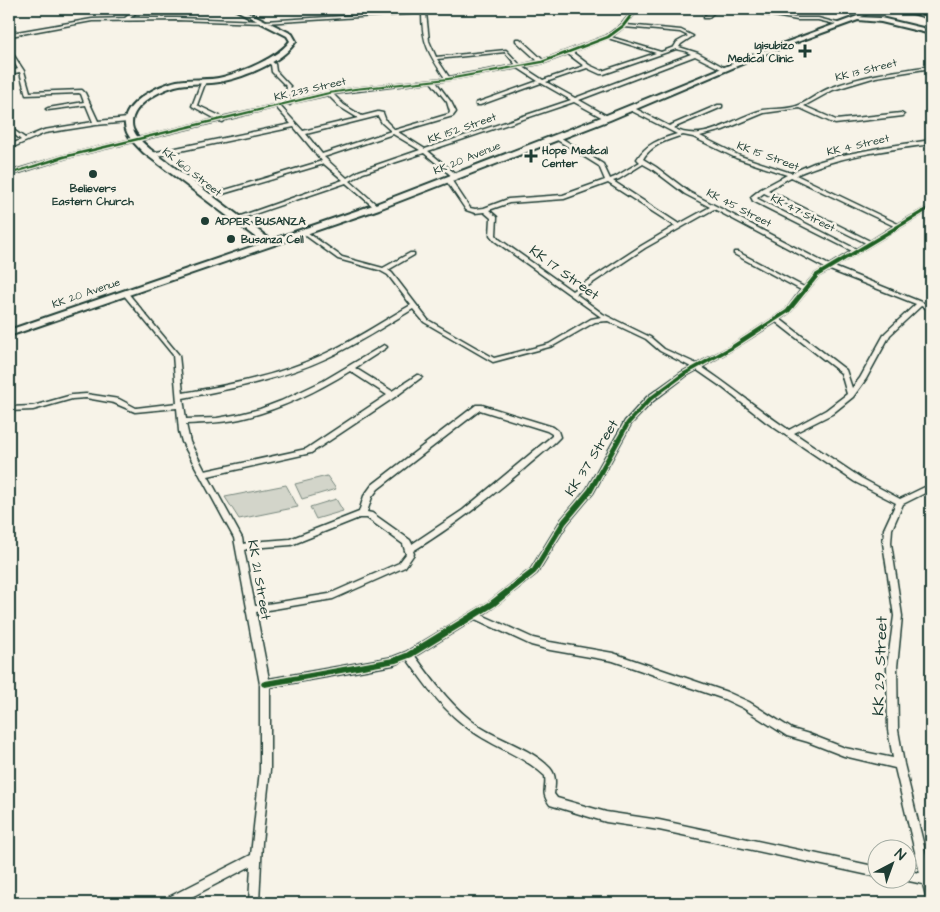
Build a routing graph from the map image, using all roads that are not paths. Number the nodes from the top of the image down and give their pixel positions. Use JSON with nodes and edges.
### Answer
{"nodes":[{"id":1,"x":138,"y":9,"type":"edge"},
{"id":2,"x":237,"y":9,"type":"edge"},
{"id":3,"x":468,"y":9,"type":"edge"},
{"id":4,"x":565,"y":9,"type":"edge"},
{"id":5,"x":570,"y":9,"type":"edge"},
{"id":6,"x":636,"y":9,"type":"edge"},
{"id":7,"x":716,"y":9,"type":"edge"},
{"id":8,"x":736,"y":9,"type":"edge"},
{"id":9,"x":852,"y":9,"type":"edge"},
{"id":10,"x":874,"y":9,"type":"edge"},
{"id":11,"x":899,"y":9,"type":"edge"},
{"id":12,"x":391,"y":11,"type":"edge"},
{"id":13,"x":424,"y":12,"type":"junction"},
{"id":14,"x":866,"y":13,"type":"junction"},
{"id":15,"x":706,"y":17,"type":"dead end"},
{"id":16,"x":857,"y":18,"type":"junction"},
{"id":17,"x":931,"y":18,"type":"edge"},
{"id":18,"x":127,"y":19,"type":"junction"},
{"id":19,"x":265,"y":22,"type":"junction"},
{"id":20,"x":839,"y":24,"type":"junction"},
{"id":21,"x":623,"y":26,"type":"junction"},
{"id":22,"x":931,"y":32,"type":"edge"},
{"id":23,"x":9,"y":33,"type":"edge"},
{"id":24,"x":608,"y":37,"type":"junction"},
{"id":25,"x":518,"y":40,"type":"dead end"},
{"id":26,"x":676,"y":48,"type":"junction"},
{"id":27,"x":569,"y":52,"type":"junction"},
{"id":28,"x":660,"y":53,"type":"junction"},
{"id":29,"x":696,"y":54,"type":"junction"},
{"id":30,"x":435,"y":58,"type":"junction"},
{"id":31,"x":268,"y":60,"type":"junction"},
{"id":32,"x":542,"y":62,"type":"junction"},
{"id":33,"x":520,"y":66,"type":"junction"},
{"id":34,"x":587,"y":66,"type":"junction"},
{"id":35,"x":931,"y":67,"type":"edge"},
{"id":36,"x":725,"y":69,"type":"junction"},
{"id":37,"x":21,"y":70,"type":"junction"},
{"id":38,"x":9,"y":73,"type":"edge"},
{"id":39,"x":448,"y":79,"type":"junction"},
{"id":40,"x":204,"y":81,"type":"junction"},
{"id":41,"x":433,"y":81,"type":"junction"},
{"id":42,"x":544,"y":83,"type":"junction"},
{"id":43,"x":329,"y":93,"type":"junction"},
{"id":44,"x":575,"y":100,"type":"junction"},
{"id":45,"x":88,"y":103,"type":"junction"},
{"id":46,"x":290,"y":104,"type":"junction"},
{"id":47,"x":478,"y":104,"type":"dead end"},
{"id":48,"x":720,"y":106,"type":"dead end"},
{"id":49,"x":278,"y":107,"type":"junction"},
{"id":50,"x":801,"y":107,"type":"junction"},
{"id":51,"x":630,"y":108,"type":"junction"},
{"id":52,"x":48,"y":109,"type":"dead end"},
{"id":53,"x":901,"y":115,"type":"dead end"},
{"id":54,"x":360,"y":118,"type":"junction"},
{"id":55,"x":608,"y":118,"type":"junction"},
{"id":56,"x":128,"y":120,"type":"junction"},
{"id":57,"x":223,"y":120,"type":"junction"},
{"id":58,"x":96,"y":123,"type":"junction"},
{"id":59,"x":296,"y":125,"type":"junction"},
{"id":60,"x":9,"y":128,"type":"edge"},
{"id":61,"x":669,"y":128,"type":"junction"},
{"id":62,"x":394,"y":132,"type":"junction"},
{"id":63,"x":303,"y":133,"type":"junction"},
{"id":64,"x":681,"y":134,"type":"junction"},
{"id":65,"x":695,"y":136,"type":"junction"},
{"id":66,"x":556,"y":137,"type":"junction"},
{"id":67,"x":24,"y":140,"type":"junction"},
{"id":68,"x":136,"y":141,"type":"junction"},
{"id":69,"x":931,"y":142,"type":"edge"},
{"id":70,"x":9,"y":147,"type":"edge"},
{"id":71,"x":425,"y":151,"type":"junction"},
{"id":72,"x":152,"y":155,"type":"junction"},
{"id":73,"x":323,"y":159,"type":"junction"},
{"id":74,"x":643,"y":162,"type":"junction"},
{"id":75,"x":9,"y":174,"type":"edge"},
{"id":76,"x":790,"y":174,"type":"junction"},
{"id":77,"x":451,"y":178,"type":"junction"},
{"id":78,"x":346,"y":181,"type":"junction"},
{"id":79,"x":608,"y":181,"type":"junction"},
{"id":80,"x":763,"y":190,"type":"junction"},
{"id":81,"x":207,"y":197,"type":"junction"},
{"id":82,"x":376,"y":207,"type":"junction"},
{"id":83,"x":714,"y":207,"type":"junction"},
{"id":84,"x":931,"y":207,"type":"edge"},
{"id":85,"x":485,"y":210,"type":"junction"},
{"id":86,"x":920,"y":214,"type":"junction"},
{"id":87,"x":931,"y":214,"type":"edge"},
{"id":88,"x":235,"y":218,"type":"junction"},
{"id":89,"x":898,"y":226,"type":"junction"},
{"id":90,"x":680,"y":227,"type":"junction"},
{"id":91,"x":304,"y":232,"type":"junction"},
{"id":92,"x":269,"y":243,"type":"junction"},
{"id":93,"x":870,"y":243,"type":"junction"},
{"id":94,"x":856,"y":251,"type":"junction"},
{"id":95,"x":736,"y":253,"type":"dead end"},
{"id":96,"x":412,"y":254,"type":"dead end"},
{"id":97,"x":830,"y":268,"type":"junction"},
{"id":98,"x":384,"y":270,"type":"junction"},
{"id":99,"x":804,"y":289,"type":"junction"},
{"id":100,"x":125,"y":293,"type":"junction"},
{"id":101,"x":571,"y":294,"type":"junction"},
{"id":102,"x":920,"y":304,"type":"junction"},
{"id":103,"x":414,"y":306,"type":"junction"},
{"id":104,"x":931,"y":308,"type":"edge"},
{"id":105,"x":607,"y":319,"type":"junction"},
{"id":106,"x":776,"y":319,"type":"junction"},
{"id":107,"x":9,"y":332,"type":"edge"},
{"id":108,"x":384,"y":346,"type":"dead end"},
{"id":109,"x":697,"y":367,"type":"junction"},
{"id":110,"x":350,"y":368,"type":"junction"},
{"id":111,"x":419,"y":376,"type":"dead end"},
{"id":112,"x":393,"y":395,"type":"junction"},
{"id":113,"x":851,"y":395,"type":"junction"},
{"id":114,"x":180,"y":396,"type":"junction"},
{"id":115,"x":181,"y":405,"type":"junction"},
{"id":116,"x":9,"y":409,"type":"edge"},
{"id":117,"x":182,"y":422,"type":"junction"},
{"id":118,"x":789,"y":433,"type":"junction"},
{"id":119,"x":203,"y":474,"type":"junction"},
{"id":120,"x":931,"y":487,"type":"edge"},
{"id":121,"x":900,"y":502,"type":"junction"},
{"id":122,"x":362,"y":515,"type":"junction"},
{"id":123,"x":240,"y":548,"type":"junction"},
{"id":124,"x":409,"y":550,"type":"junction"},
{"id":125,"x":250,"y":610,"type":"junction"},
{"id":126,"x":474,"y":615,"type":"junction"},
{"id":127,"x":408,"y":655,"type":"junction"},
{"id":128,"x":265,"y":684,"type":"junction"},
{"id":129,"x":899,"y":764,"type":"junction"},
{"id":130,"x":256,"y":857,"type":"junction"},
{"id":131,"x":868,"y":870,"type":"edge"},
{"id":132,"x":929,"y":880,"type":"edge"},
{"id":133,"x":931,"y":896,"type":"edge"},
{"id":134,"x":169,"y":903,"type":"edge"},
{"id":135,"x":254,"y":903,"type":"edge"}],
"edges":[{"from":1,"to":18,"type":"street"},
{"from":2,"to":19,"type":"main road"},
{"from":3,"to":13,"type":"street"},
{"from":4,"to":5,"type":"street"},
{"from":6,"to":21,"type":"street","name":"KK 233 Street"},
{"from":7,"to":15,"type":"street"},
{"from":8,"to":20,"type":"street"},
{"from":9,"to":14,"type":"street"},
{"from":10,"to":14,"type":"street"},
{"from":11,"to":17,"type":"street"},
{"from":12,"to":13,"type":"street"},
{"from":12,"to":19,"type":"street"},
{"from":13,"to":30,"type":"street"},
{"from":14,"to":16,"type":"street"},
{"from":16,"to":20,"type":"main road","name":"KK 20 Avenue"},
{"from":16,"to":22,"type":"main road","name":"KK 20 Avenue"},
{"from":18,"to":19,"type":"street"},
{"from":18,"to":23,"type":"street"},
{"from":19,"to":31,"type":"main road"},
{"from":20,"to":36,"type":"main road","name":"KK 20 Avenue"},
{"from":21,"to":24,"type":"street","name":"KK 233 Street"},
{"from":21,"to":26,"type":"street"},
{"from":23,"to":37,"type":"street"},
{"from":24,"to":27,"type":"street","name":"KK 233 Street"},
{"from":24,"to":28,"type":"street"},
{"from":25,"to":32,"type":"street"},
{"from":26,"to":28,"type":"street"},
{"from":26,"to":29,"type":"street"},
{"from":27,"to":32,"type":"street","name":"KK 233 Street"},
{"from":27,"to":34,"type":"street"},
{"from":28,"to":34,"type":"street"},
{"from":29,"to":36,"type":"street"},
{"from":29,"to":44,"type":"street","name":"KK 152 Street"},
{"from":30,"to":33,"type":"street"},
{"from":30,"to":39,"type":"street"},
{"from":31,"to":40,"type":"main road"},
{"from":31,"to":46,"type":"street"},
{"from":32,"to":33,"type":"street","name":"KK 233 Street"},
{"from":33,"to":39,"type":"street","name":"KK 233 Street"},
{"from":33,"to":42,"type":"street"},
{"from":34,"to":42,"type":"street"},
{"from":35,"to":50,"type":"street","name":"KK 13 Street"},
{"from":36,"to":51,"type":"main road","name":"KK 20 Avenue"},
{"from":37,"to":38,"type":"street"},
{"from":37,"to":45,"type":"street"},
{"from":39,"to":41,"type":"street","name":"KK 233 Street"},
{"from":40,"to":56,"type":"main road"},
{"from":40,"to":57,"type":"street"},
{"from":41,"to":43,"type":"street","name":"KK 233 Street"},
{"from":41,"to":62,"type":"street"},
{"from":42,"to":44,"type":"street"},
{"from":42,"to":47,"type":"street"},
{"from":43,"to":46,"type":"street","name":"KK 233 Street"},
{"from":43,"to":54,"type":"street"},
{"from":44,"to":55,"type":"street"},
{"from":44,"to":71,"type":"street","name":"KK 152 Street"},
{"from":45,"to":52,"type":"street"},
{"from":45,"to":58,"type":"street"},
{"from":46,"to":49,"type":"street","name":"KK 233 Street"},
{"from":48,"to":61,"type":"street"},
{"from":49,"to":57,"type":"street","name":"KK 233 Street"},
{"from":49,"to":59,"type":"street"},
{"from":50,"to":53,"type":"street"},
{"from":50,"to":65,"type":"street","name":"KK 13 Street"},
{"from":51,"to":55,"type":"main road","name":"KK 20 Avenue"},
{"from":51,"to":61,"type":"street","name":"KK 15 Street"},
{"from":54,"to":62,"type":"street"},
{"from":54,"to":63,"type":"street"},
{"from":55,"to":66,"type":"main road","name":"KK 20 Avenue"},
{"from":56,"to":58,"type":"street"},
{"from":56,"to":68,"type":"main road","name":"KK 160 Street"},
{"from":57,"to":68,"type":"street","name":"KK 233 Street"},
{"from":58,"to":67,"type":"street"},
{"from":59,"to":63,"type":"street"},
{"from":59,"to":72,"type":"street"},
{"from":60,"to":67,"type":"street"},
{"from":61,"to":64,"type":"street","name":"KK 15 Street"},
{"from":62,"to":71,"type":"street"},
{"from":62,"to":73,"type":"street"},
{"from":63,"to":73,"type":"street"},
{"from":64,"to":65,"type":"street","name":"KK 15 Street"},
{"from":64,"to":74,"type":"street"},
{"from":65,"to":76,"type":"street","name":"KK 15 Street"},
{"from":66,"to":77,"type":"main road","name":"KK 20 Avenue"},
{"from":66,"to":79,"type":"street"},
{"from":67,"to":70,"type":"street"},
{"from":68,"to":72,"type":"main road","name":"KK 160 Street"},
{"from":68,"to":75,"type":"street","name":"KK 233 Street"},
{"from":69,"to":76,"type":"street","name":"KK 4 Street"},
{"from":71,"to":77,"type":"street"},
{"from":71,"to":78,"type":"street","name":"KK 152 Street"},
{"from":72,"to":81,"type":"main road","name":"KK 160 Street"},
{"from":73,"to":78,"type":"street"},
{"from":73,"to":81,"type":"street"},
{"from":74,"to":79,"type":"street"},
{"from":74,"to":83,"type":"street","name":"KK 45 Street"},
{"from":76,"to":80,"type":"street","name":"KK 47 Street"},
{"from":76,"to":89,"type":"street","name":"KK 15 Street"},
{"from":77,"to":82,"type":"main road","name":"KK 20 Avenue"},
{"from":77,"to":85,"type":"street"},
{"from":78,"to":82,"type":"street"},
{"from":78,"to":88,"type":"street","name":"KK 152 Street"},
{"from":79,"to":85,"type":"street"},
{"from":79,"to":90,"type":"street"},
{"from":80,"to":93,"type":"street"},
{"from":80,"to":94,"type":"street","name":"KK 47 Street"},
{"from":81,"to":88,"type":"main road","name":"KK 160 Street"},
{"from":82,"to":91,"type":"main road","name":"KK 20 Avenue"},
{"from":83,"to":90,"type":"street"},
{"from":83,"to":97,"type":"street","name":"KK 45 Street"},
{"from":84,"to":86,"type":"street","name":"KK 37 Street"},
{"from":85,"to":101,"type":"street","name":"KK 17 Street"},
{"from":86,"to":87,"type":"street"},
{"from":86,"to":89,"type":"street","name":"KK 37 Street"},
{"from":88,"to":92,"type":"main road","name":"KK 160 Street"},
{"from":89,"to":93,"type":"street","name":"KK 37 Street"},
{"from":90,"to":101,"type":"street"},
{"from":91,"to":92,"type":"main road","name":"KK 20 Avenue"},
{"from":91,"to":98,"type":"street"},
{"from":92,"to":100,"type":"main road","name":"KK 20 Avenue"},
{"from":93,"to":94,"type":"street","name":"KK 37 Street"},
{"from":94,"to":97,"type":"street","name":"KK 37 Street"},
{"from":95,"to":99,"type":"street"},
{"from":96,"to":98,"type":"street"},
{"from":97,"to":99,"type":"street","name":"KK 37 Street"},
{"from":97,"to":102,"type":"street","name":"KK 45 Street"},
{"from":98,"to":103,"type":"street"},
{"from":99,"to":106,"type":"street","name":"KK 37 Street"},
{"from":100,"to":107,"type":"main road","name":"KK 20 Avenue"},
{"from":100,"to":114,"type":"street","name":"KK 21 Street"},
{"from":101,"to":105,"type":"street","name":"KK 17 Street"},
{"from":102,"to":104,"type":"street","name":"KK 45 Street"},
{"from":102,"to":113,"type":"street"},
{"from":103,"to":105,"type":"street"},
{"from":103,"to":114,"type":"street"},
{"from":105,"to":109,"type":"street","name":"KK 17 Street"},
{"from":106,"to":109,"type":"street","name":"KK 37 Street"},
{"from":106,"to":113,"type":"street"},
{"from":108,"to":110,"type":"street"},
{"from":109,"to":118,"type":"street","name":"KK 17 Street"},
{"from":109,"to":126,"type":"street","name":"KK 37 Street"},
{"from":110,"to":112,"type":"street"},
{"from":110,"to":117,"type":"street"},
{"from":111,"to":112,"type":"street"},
{"from":112,"to":119,"type":"street"},
{"from":113,"to":118,"type":"street"},
{"from":114,"to":115,"type":"street","name":"KK 21 Street"},
{"from":115,"to":116,"type":"street"},
{"from":115,"to":117,"type":"street","name":"KK 21 Street"},
{"from":117,"to":119,"type":"street","name":"KK 21 Street"},
{"from":118,"to":121,"type":"street","name":"KK 17 Street"},
{"from":119,"to":123,"type":"street","name":"KK 21 Street"},
{"from":120,"to":121,"type":"street"},
{"from":121,"to":129,"type":"street","name":"KK 29 Street"},
{"from":122,"to":123,"type":"street"},
{"from":122,"to":124,"type":"street"},
{"from":122,"to":124,"type":"street"},
{"from":123,"to":125,"type":"street","name":"KK 21 Street"},
{"from":124,"to":125,"type":"street"},
{"from":125,"to":128,"type":"street","name":"KK 21 Street"},
{"from":126,"to":127,"type":"street","name":"KK 37 Street"},
{"from":126,"to":129,"type":"street"},
{"from":127,"to":128,"type":"street","name":"KK 37 Street"},
{"from":127,"to":131,"type":"street"},
{"from":128,"to":130,"type":"street","name":"KK 21 Street"},
{"from":129,"to":132,"type":"street","name":"KK 29 Street"},
{"from":130,"to":134,"type":"street"},
{"from":130,"to":135,"type":"street","name":"KK 21 Street"},
{"from":132,"to":133,"type":"street","name":"KK 29 Street"}]}
